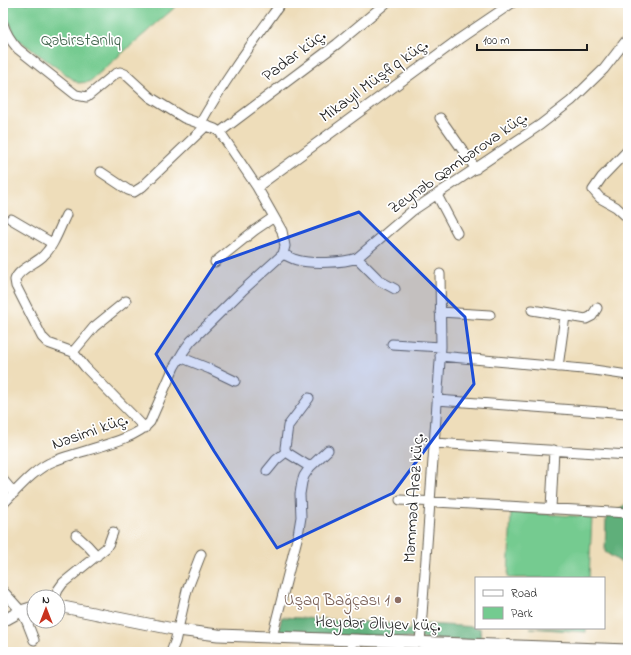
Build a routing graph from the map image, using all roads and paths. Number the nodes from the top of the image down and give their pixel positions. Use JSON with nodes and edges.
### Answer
{"nodes":[{"id":1,"x":281,"y":3,"type":"edge"},
{"id":2,"x":386,"y":3,"type":"edge"},
{"id":3,"x":512,"y":3,"type":"edge"},
{"id":4,"x":3,"y":24,"type":"edge"},
{"id":5,"x":628,"y":38,"type":"edge"},
{"id":6,"x":440,"y":118,"type":"dead end"},
{"id":7,"x":204,"y":125,"type":"junction"},
{"id":8,"x":220,"y":132,"type":"junction"},
{"id":9,"x":628,"y":150,"type":"edge"},
{"id":10,"x":476,"y":169,"type":"junction"},
{"id":11,"x":102,"y":172,"type":"dead end"},
{"id":12,"x":257,"y":187,"type":"junction"},
{"id":13,"x":437,"y":195,"type":"junction"},
{"id":14,"x":66,"y":216,"type":"dead end"},
{"id":15,"x":274,"y":217,"type":"junction"},
{"id":16,"x":628,"y":218,"type":"edge"},
{"id":17,"x":11,"y":219,"type":"dead end"},
{"id":18,"x":458,"y":233,"type":"dead end"},
{"id":19,"x":52,"y":243,"type":"junction"},
{"id":20,"x":283,"y":254,"type":"junction"},
{"id":21,"x":357,"y":258,"type":"junction"},
{"id":22,"x":215,"y":262,"type":"dead end"},
{"id":23,"x":440,"y":274,"type":"dead end"},
{"id":24,"x":395,"y":289,"type":"dead end"},
{"id":25,"x":126,"y":301,"type":"dead end"},
{"id":26,"x":597,"y":308,"type":"dead end"},
{"id":27,"x":532,"y":310,"type":"dead end"},
{"id":28,"x":440,"y":312,"type":"junction"},
{"id":29,"x":490,"y":315,"type":"dead end"},
{"id":30,"x":566,"y":316,"type":"junction"},
{"id":31,"x":392,"y":344,"type":"dead end"},
{"id":32,"x":73,"y":352,"type":"junction"},
{"id":33,"x":440,"y":352,"type":"junction"},
{"id":34,"x":180,"y":357,"type":"junction"},
{"id":35,"x":558,"y":367,"type":"junction"},
{"id":36,"x":628,"y":375,"type":"edge"},
{"id":37,"x":235,"y":381,"type":"dead end"},
{"id":38,"x":309,"y":398,"type":"dead end"},
{"id":39,"x":437,"y":400,"type":"junction"},
{"id":40,"x":628,"y":414,"type":"edge"},
{"id":41,"x":145,"y":428,"type":"junction"},
{"id":42,"x":434,"y":443,"type":"junction"},
{"id":43,"x":328,"y":450,"type":"dead end"},
{"id":44,"x":554,"y":450,"type":"junction"},
{"id":45,"x":286,"y":452,"type":"junction"},
{"id":46,"x":628,"y":455,"type":"edge"},
{"id":47,"x":310,"y":467,"type":"junction"},
{"id":48,"x":267,"y":471,"type":"dead end"},
{"id":49,"x":3,"y":480,"type":"edge"},
{"id":50,"x":14,"y":493,"type":"junction"},
{"id":51,"x":400,"y":500,"type":"dead end"},
{"id":52,"x":430,"y":502,"type":"junction"},
{"id":53,"x":3,"y":504,"type":"edge"},
{"id":54,"x":551,"y":508,"type":"junction"},
{"id":55,"x":628,"y":513,"type":"edge"},
{"id":56,"x":113,"y":532,"type":"dead end"},
{"id":57,"x":76,"y":535,"type":"dead end"},
{"id":58,"x":201,"y":554,"type":"dead end"},
{"id":59,"x":97,"y":556,"type":"junction"},
{"id":60,"x":59,"y":589,"type":"edge"},
{"id":61,"x":3,"y":591,"type":"edge"},
{"id":62,"x":66,"y":608,"type":"edge"},
{"id":63,"x":26,"y":609,"type":"edge"},
{"id":64,"x":21,"y":611,"type":"junction"},
{"id":65,"x":3,"y":621,"type":"edge"},
{"id":66,"x":178,"y":630,"type":"junction"},
{"id":67,"x":272,"y":637,"type":"junction"},
{"id":68,"x":34,"y":640,"type":"dead end"},
{"id":69,"x":354,"y":640,"type":"junction"},
{"id":70,"x":420,"y":643,"type":"junction"},
{"id":71,"x":491,"y":649,"type":"edge"},
{"id":72,"x":628,"y":650,"type":"edge"},
{"id":73,"x":171,"y":652,"type":"edge"},
{"id":74,"x":349,"y":652,"type":"edge"}],
"edges":[{"from":1,"to":7,"type":"street"},
{"from":2,"to":8,"type":"street","name":"Padar küç."},
{"from":3,"to":12,"type":"street","name":"Mikayıl Müşfiq küç."},
{"from":4,"to":7,"type":"street"},
{"from":5,"to":10,"type":"street","name":"Zeynəb Qəmbərova küç."},
{"from":6,"to":10,"type":"street"},
{"from":7,"to":8,"type":"street"},
{"from":7,"to":11,"type":"street"},
{"from":8,"to":12,"type":"street"},
{"from":9,"to":16,"type":"street"},
{"from":10,"to":13,"type":"street","name":"Zeynəb Qəmbərova küç."},
{"from":12,"to":15,"type":"street"},
{"from":13,"to":18,"type":"street"},
{"from":13,"to":21,"type":"street","name":"Zeynəb Qəmbərova küç."},
{"from":14,"to":19,"type":"street"},
{"from":15,"to":20,"type":"street"},
{"from":15,"to":22,"type":"street"},
{"from":17,"to":19,"type":"street"},
{"from":19,"to":32,"type":"street"},
{"from":20,"to":21,"type":"street","name":"Zeynəb Qəmbərova küç."},
{"from":20,"to":34,"type":"street","name":"Nəsimi küç."},
{"from":21,"to":24,"type":"street"},
{"from":23,"to":28,"type":"street","name":"Məmməd Araz küç."},
{"from":25,"to":32,"type":"street"},
{"from":26,"to":30,"type":"street"},
{"from":27,"to":30,"type":"street"},
{"from":28,"to":29,"type":"street"},
{"from":28,"to":33,"type":"street","name":"Məmməd Araz küç."},
{"from":30,"to":35,"type":"street"},
{"from":31,"to":33,"type":"street"},
{"from":32,"to":41,"type":"street"},
{"from":33,"to":35,"type":"street"},
{"from":33,"to":39,"type":"street","name":"Məmməd Araz küç."},
{"from":34,"to":37,"type":"street"},
{"from":34,"to":41,"type":"street","name":"Nəsimi küç."},
{"from":35,"to":36,"type":"street"},
{"from":38,"to":45,"type":"street"},
{"from":39,"to":40,"type":"street"},
{"from":39,"to":42,"type":"street","name":"Məmməd Araz küç."},
{"from":41,"to":50,"type":"street","name":"Nəsimi küç."},
{"from":42,"to":44,"type":"street"},
{"from":42,"to":52,"type":"street","name":"Məmməd Araz küç."},
{"from":43,"to":47,"type":"street"},
{"from":44,"to":46,"type":"street"},
{"from":44,"to":54,"type":"street"},
{"from":45,"to":47,"type":"street"},
{"from":45,"to":48,"type":"street"},
{"from":47,"to":67,"type":"street"},
{"from":49,"to":50,"type":"street"},
{"from":50,"to":53,"type":"street","name":"Nəsimi küç."},
{"from":51,"to":52,"type":"street"},
{"from":52,"to":54,"type":"street"},
{"from":52,"to":70,"type":"street","name":"Məmməd Araz küç."},
{"from":54,"to":55,"type":"street"},
{"from":56,"to":59,"type":"street"},
{"from":57,"to":59,"type":"street"},
{"from":58,"to":66,"type":"street"},
{"from":59,"to":60,"type":"street"},
{"from":61,"to":64,"type":"street"},
{"from":62,"to":66,"type":"main road","name":"Heydər Əliyev küç."},
{"from":63,"to":64,"type":"main road"},
{"from":64,"to":65,"type":"main road"},
{"from":64,"to":68,"type":"street"},
{"from":66,"to":67,"type":"main road","name":"Heydər Əliyev küç."},
{"from":66,"to":73,"type":"street"},
{"from":67,"to":69,"type":"main road","name":"Heydər Əliyev küç."},
{"from":69,"to":70,"type":"main road","name":"Heydər Əliyev küç."},
{"from":69,"to":74,"type":"street"},
{"from":70,"to":71,"type":"main road","name":"Heydər Əliyev küç."},
{"from":71,"to":72,"type":"main road","name":"Heydər Əliyev küç."}]}
